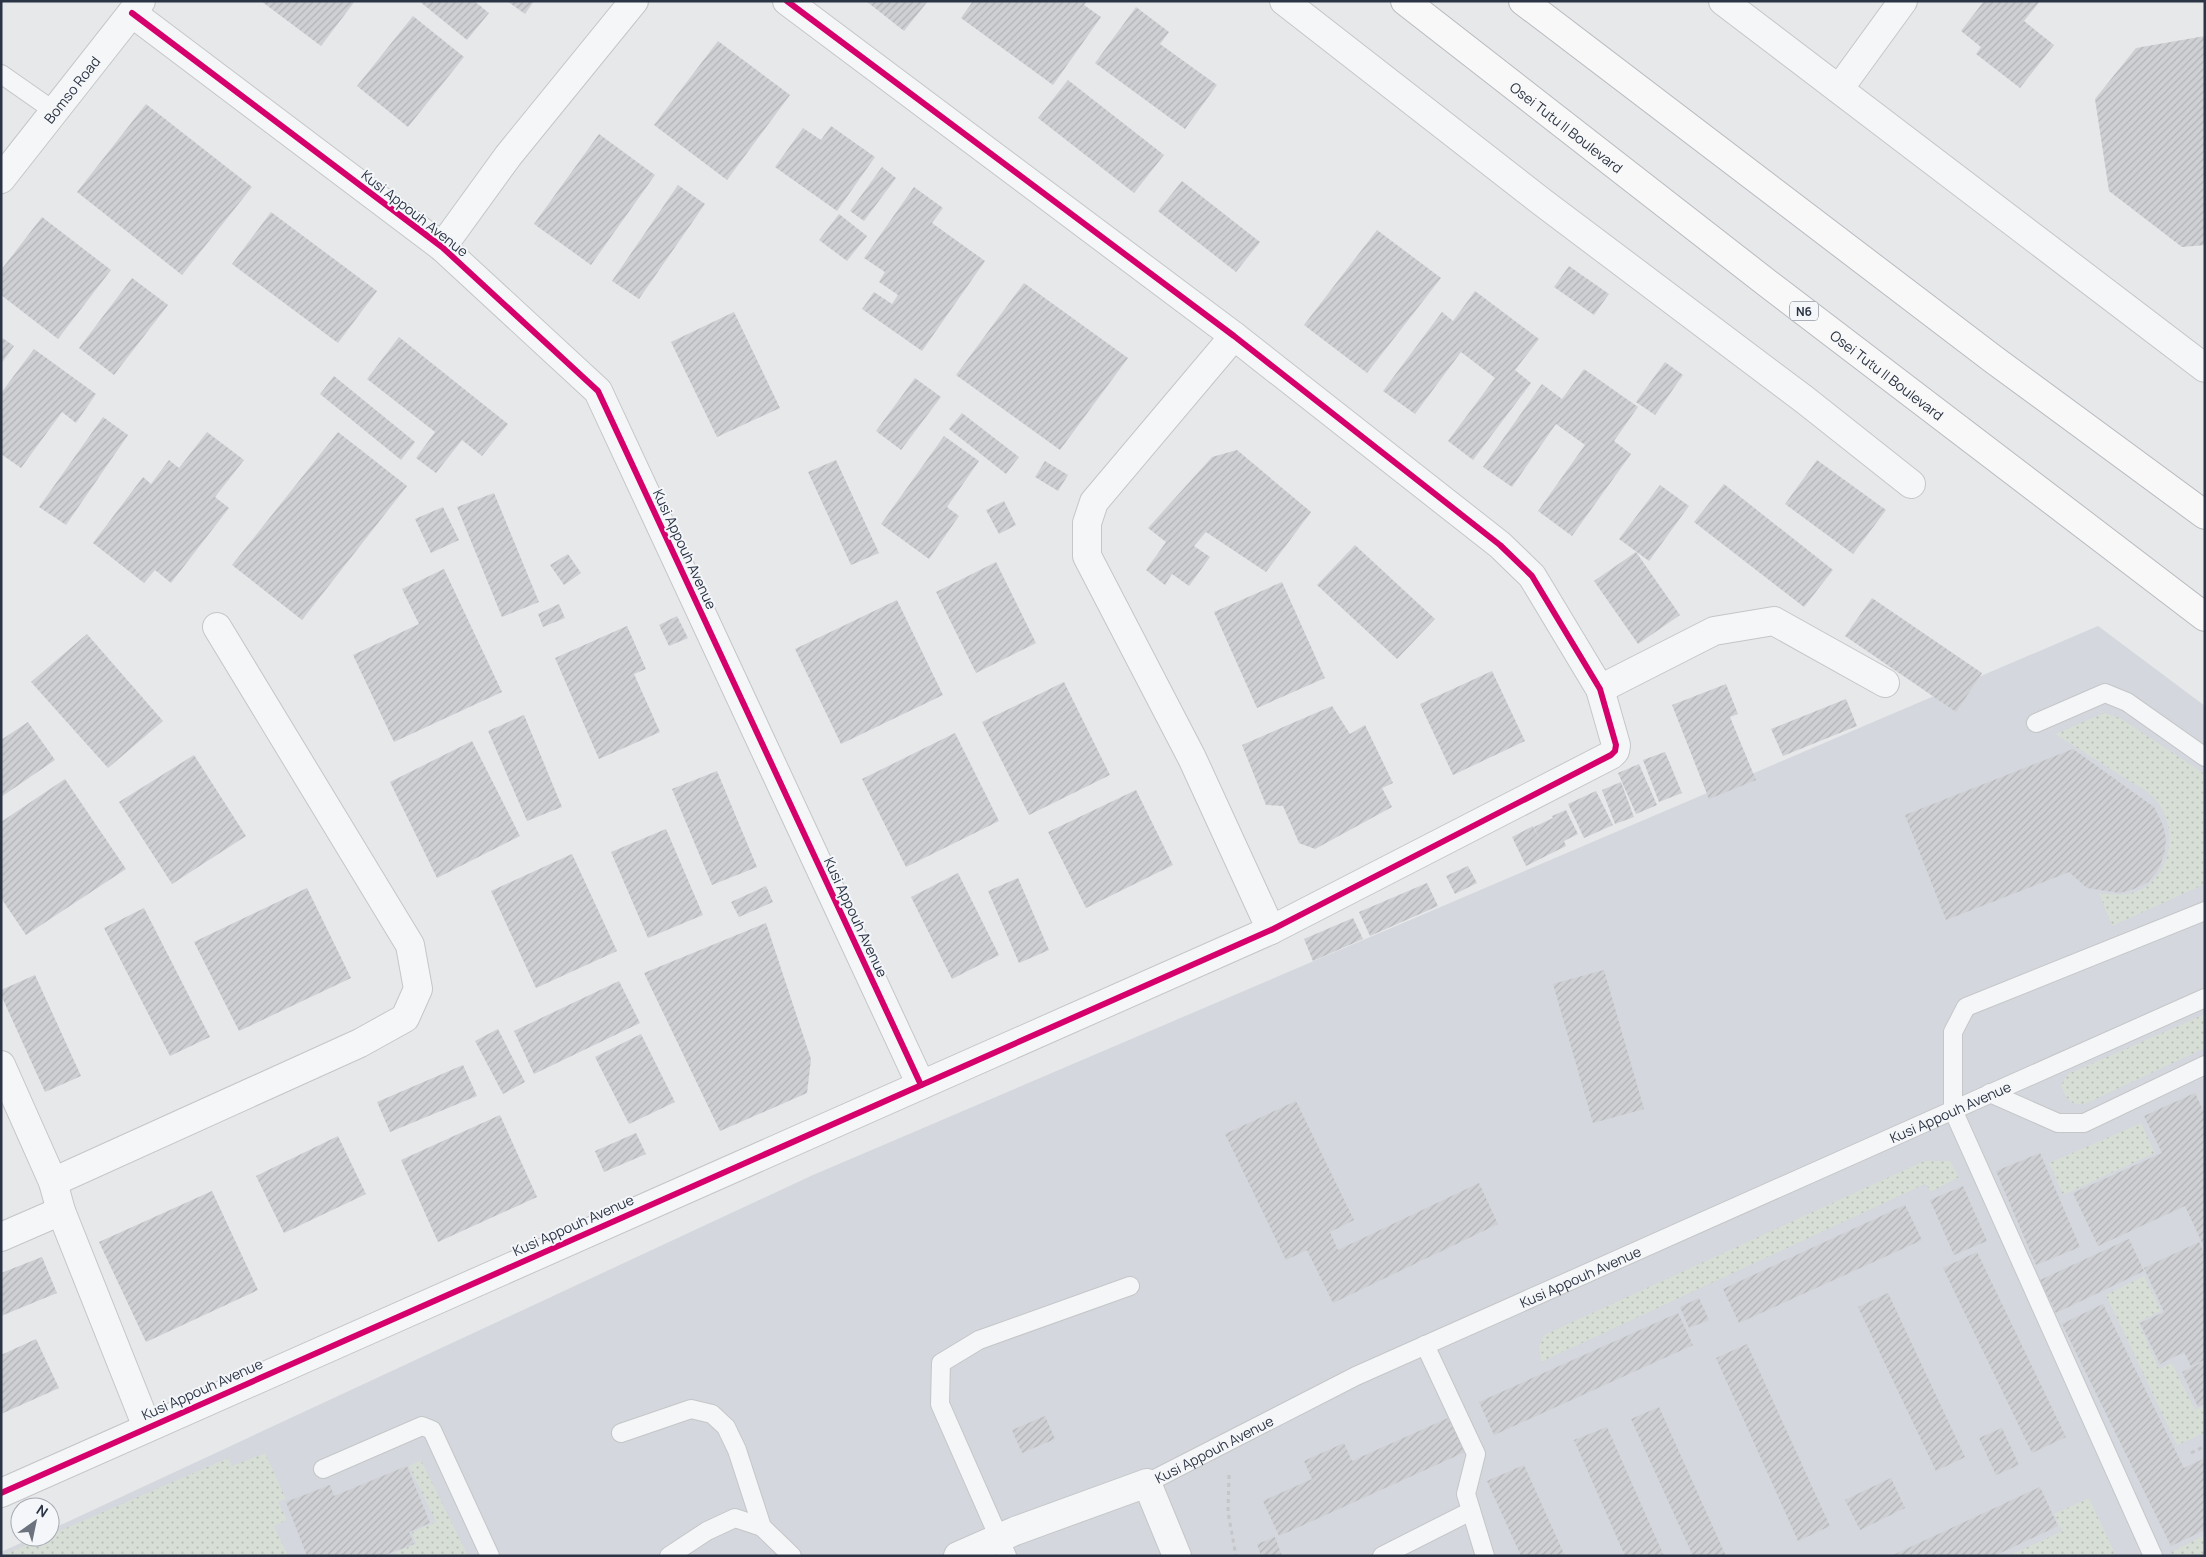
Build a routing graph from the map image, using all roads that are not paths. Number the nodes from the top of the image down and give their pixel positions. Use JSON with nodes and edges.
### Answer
{"nodes":[{"id":1,"x":634,"y":1,"type":"edge"},
{"id":2,"x":787,"y":1,"type":"edge"},
{"id":3,"x":1284,"y":1,"type":"edge"},
{"id":4,"x":1405,"y":1,"type":"edge"},
{"id":5,"x":1523,"y":1,"type":"edge"},
{"id":6,"x":1723,"y":1,"type":"edge"},
{"id":7,"x":1903,"y":1,"type":"edge"},
{"id":8,"x":137,"y":7,"type":"edge"},
{"id":9,"x":1,"y":74,"type":"edge"},
{"id":10,"x":1839,"y":89,"type":"junction"},
{"id":11,"x":54,"y":111,"type":"junction"},
{"id":12,"x":1,"y":179,"type":"edge"},
{"id":13,"x":442,"y":247,"type":"junction"},
{"id":14,"x":1234,"y":336,"type":"junction"},
{"id":15,"x":2205,"y":368,"type":"edge"},
{"id":16,"x":1911,"y":484,"type":"dead end"},
{"id":17,"x":2205,"y":514,"type":"edge"},
{"id":18,"x":2205,"y":617,"type":"edge"},
{"id":19,"x":217,"y":627,"type":"dead end"},
{"id":20,"x":1885,"y":683,"type":"dead end"},
{"id":21,"x":1600,"y":688,"type":"junction"},
{"id":22,"x":2036,"y":723,"type":"dead end"},
{"id":23,"x":2205,"y":757,"type":"edge"},
{"id":24,"x":2205,"y":911,"type":"edge"},
{"id":25,"x":1271,"y":930,"type":"junction"},
{"id":26,"x":2205,"y":998,"type":"edge"},
{"id":27,"x":1,"y":1065,"type":"edge"},
{"id":28,"x":2205,"y":1065,"type":"edge"},
{"id":29,"x":921,"y":1085,"type":"junction"},
{"id":30,"x":1990,"y":1094,"type":"junction"},
{"id":31,"x":1952,"y":1110,"type":"junction"},
{"id":32,"x":54,"y":1182,"type":"junction"},
{"id":33,"x":61,"y":1211,"type":"junction"},
{"id":34,"x":1,"y":1237,"type":"edge"},
{"id":35,"x":1130,"y":1286,"type":"dead end"},
{"id":36,"x":1425,"y":1345,"type":"junction"},
{"id":37,"x":147,"y":1428,"type":"junction"},
{"id":38,"x":621,"y":1433,"type":"dead end"},
{"id":39,"x":323,"y":1469,"type":"dead end"},
{"id":40,"x":1147,"y":1483,"type":"junction"},
{"id":41,"x":1,"y":1493,"type":"edge"},
{"id":42,"x":1471,"y":1511,"type":"junction"},
{"id":43,"x":762,"y":1528,"type":"junction"},
{"id":44,"x":1003,"y":1547,"type":"edge"},
{"id":45,"x":490,"y":1556,"type":"edge"},
{"id":46,"x":669,"y":1556,"type":"edge"},
{"id":47,"x":792,"y":1556,"type":"edge"},
{"id":48,"x":958,"y":1556,"type":"edge"},
{"id":49,"x":1177,"y":1556,"type":"edge"},
{"id":50,"x":1382,"y":1556,"type":"edge"},
{"id":51,"x":1485,"y":1556,"type":"edge"},
{"id":52,"x":2153,"y":1556,"type":"edge"}],
"edges":[{"from":1,"to":13,"type":"street"},
{"from":2,"to":14,"type":"street"},
{"from":3,"to":16,"type":"street"},
{"from":4,"to":18,"type":"highway","name":"Osei Tutu II Boulevard","number":"N6"},
{"from":5,"to":17,"type":"highway"},
{"from":6,"to":10,"type":"street"},
{"from":7,"to":10,"type":"street"},
{"from":8,"to":11,"type":"street","name":"Bomso Road"},
{"from":8,"to":13,"type":"street","name":"Kusi Appouh Avenue"},
{"from":9,"to":11,"type":"lane"},
{"from":10,"to":15,"type":"street"},
{"from":11,"to":12,"type":"street","name":"Bomso Road"},
{"from":13,"to":29,"type":"street","name":"Kusi Appouh Avenue"},
{"from":14,"to":21,"type":"street"},
{"from":14,"to":25,"type":"street"},
{"from":19,"to":32,"type":"street"},
{"from":20,"to":21,"type":"street"},
{"from":21,"to":25,"type":"street"},
{"from":22,"to":23,"type":"lane"},
{"from":24,"to":31,"type":"lane"},
{"from":25,"to":29,"type":"street"},
{"from":26,"to":30,"type":"lane","name":"Kusi Appouh Avenue"},
{"from":27,"to":32,"type":"street"},
{"from":28,"to":30,"type":"lane"},
{"from":29,"to":37,"type":"street","name":"Kusi Appouh Avenue"},
{"from":30,"to":31,"type":"lane","name":"Kusi Appouh Avenue"},
{"from":31,"to":36,"type":"lane","name":"Kusi Appouh Avenue"},
{"from":31,"to":52,"type":"lane"},
{"from":32,"to":33,"type":"street"},
{"from":33,"to":34,"type":"street"},
{"from":33,"to":37,"type":"street"},
{"from":35,"to":44,"type":"lane"},
{"from":36,"to":40,"type":"lane","name":"Kusi Appouh Avenue"},
{"from":36,"to":42,"type":"lane"},
{"from":37,"to":41,"type":"street","name":"Kusi Appouh Avenue"},
{"from":38,"to":43,"type":"lane"},
{"from":39,"to":45,"type":"lane"},
{"from":40,"to":44,"type":"street","name":"Kusi Appouh Avenue"},
{"from":40,"to":49,"type":"street"},
{"from":42,"to":50,"type":"lane"},
{"from":42,"to":51,"type":"lane"},
{"from":43,"to":46,"type":"lane"},
{"from":43,"to":47,"type":"lane"},
{"from":44,"to":48,"type":"street","name":"Kusi Appouh Avenue"}]}
